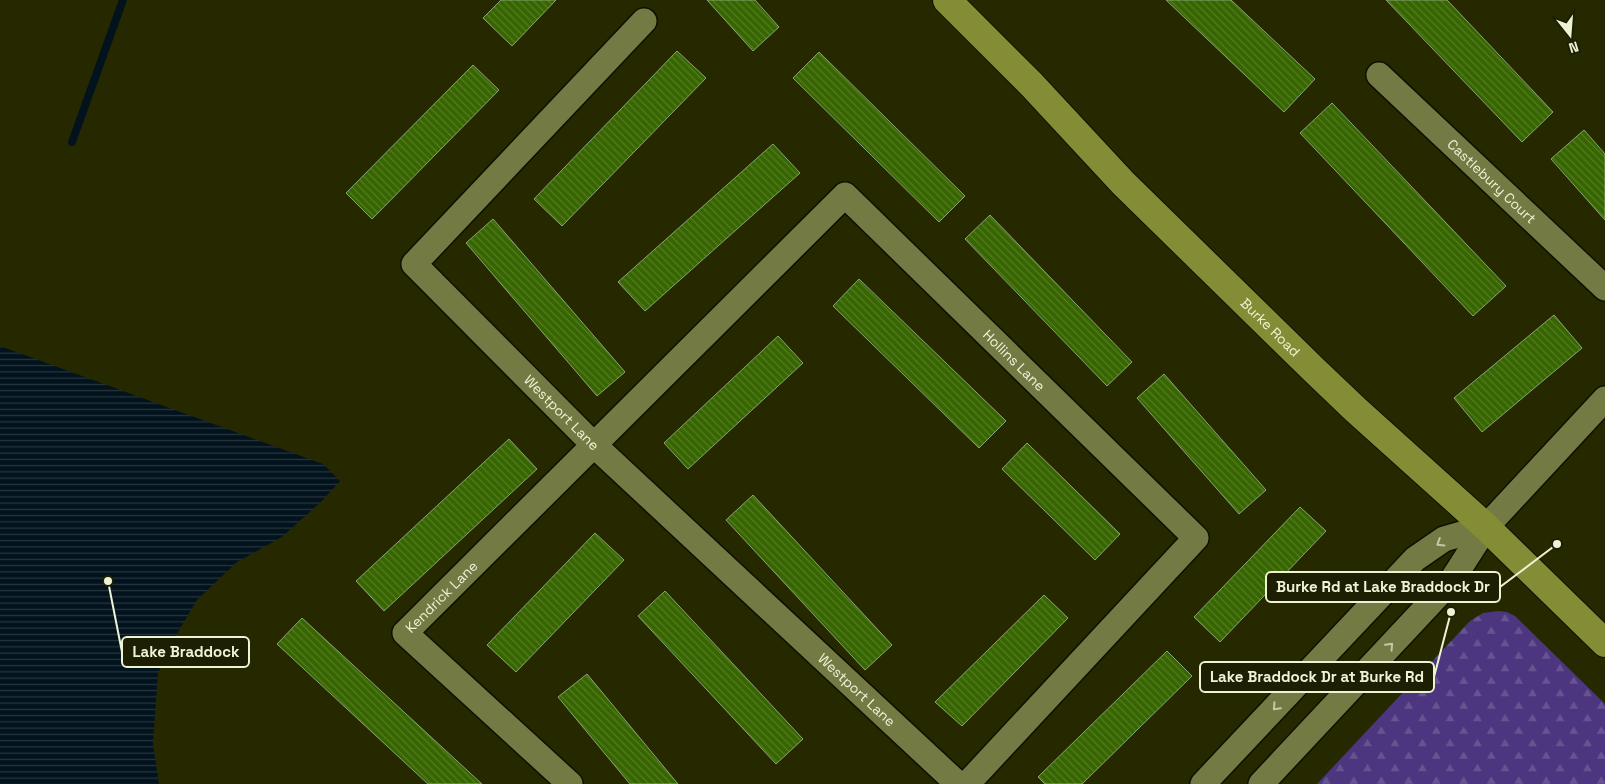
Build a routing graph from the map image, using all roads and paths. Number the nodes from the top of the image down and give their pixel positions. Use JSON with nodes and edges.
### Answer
{"nodes":[{"id":1,"x":947,"y":0,"type":"edge"},
{"id":2,"x":644,"y":21,"type":"dead end"},
{"id":3,"x":1379,"y":75,"type":"dead end"},
{"id":4,"x":1605,"y":288,"type":"edge"},
{"id":5,"x":1605,"y":399,"type":"edge"},
{"id":6,"x":594,"y":445,"type":"junction"},
{"id":7,"x":1486,"y":527,"type":"junction"},
{"id":8,"x":1605,"y":643,"type":"edge"},
{"id":9,"x":570,"y":784,"type":"edge"},
{"id":10,"x":958,"y":784,"type":"edge"},
{"id":11,"x":967,"y":784,"type":"edge"},
{"id":12,"x":1203,"y":784,"type":"edge"},
{"id":13,"x":1261,"y":784,"type":"edge"}],
"edges":[{"from":1,"to":7,"type":"main road","name":"Burke Road"},
{"from":2,"to":6,"type":"street","name":"Westport Lane"},
{"from":3,"to":4,"type":"street","name":"Castlebury Court"},
{"from":5,"to":7,"type":"street"},
{"from":6,"to":9,"type":"street","name":"Kendrick Lane"},
{"from":6,"to":10,"type":"street","name":"Westport Lane"},
{"from":6,"to":11,"type":"street","name":"Hollins Lane"},
{"from":7,"to":8,"type":"main road","name":"Burke Road"},
{"from":7,"to":12,"type":"street","one_way":true},
{"from":13,"to":7,"type":"street","one_way":true}]}
